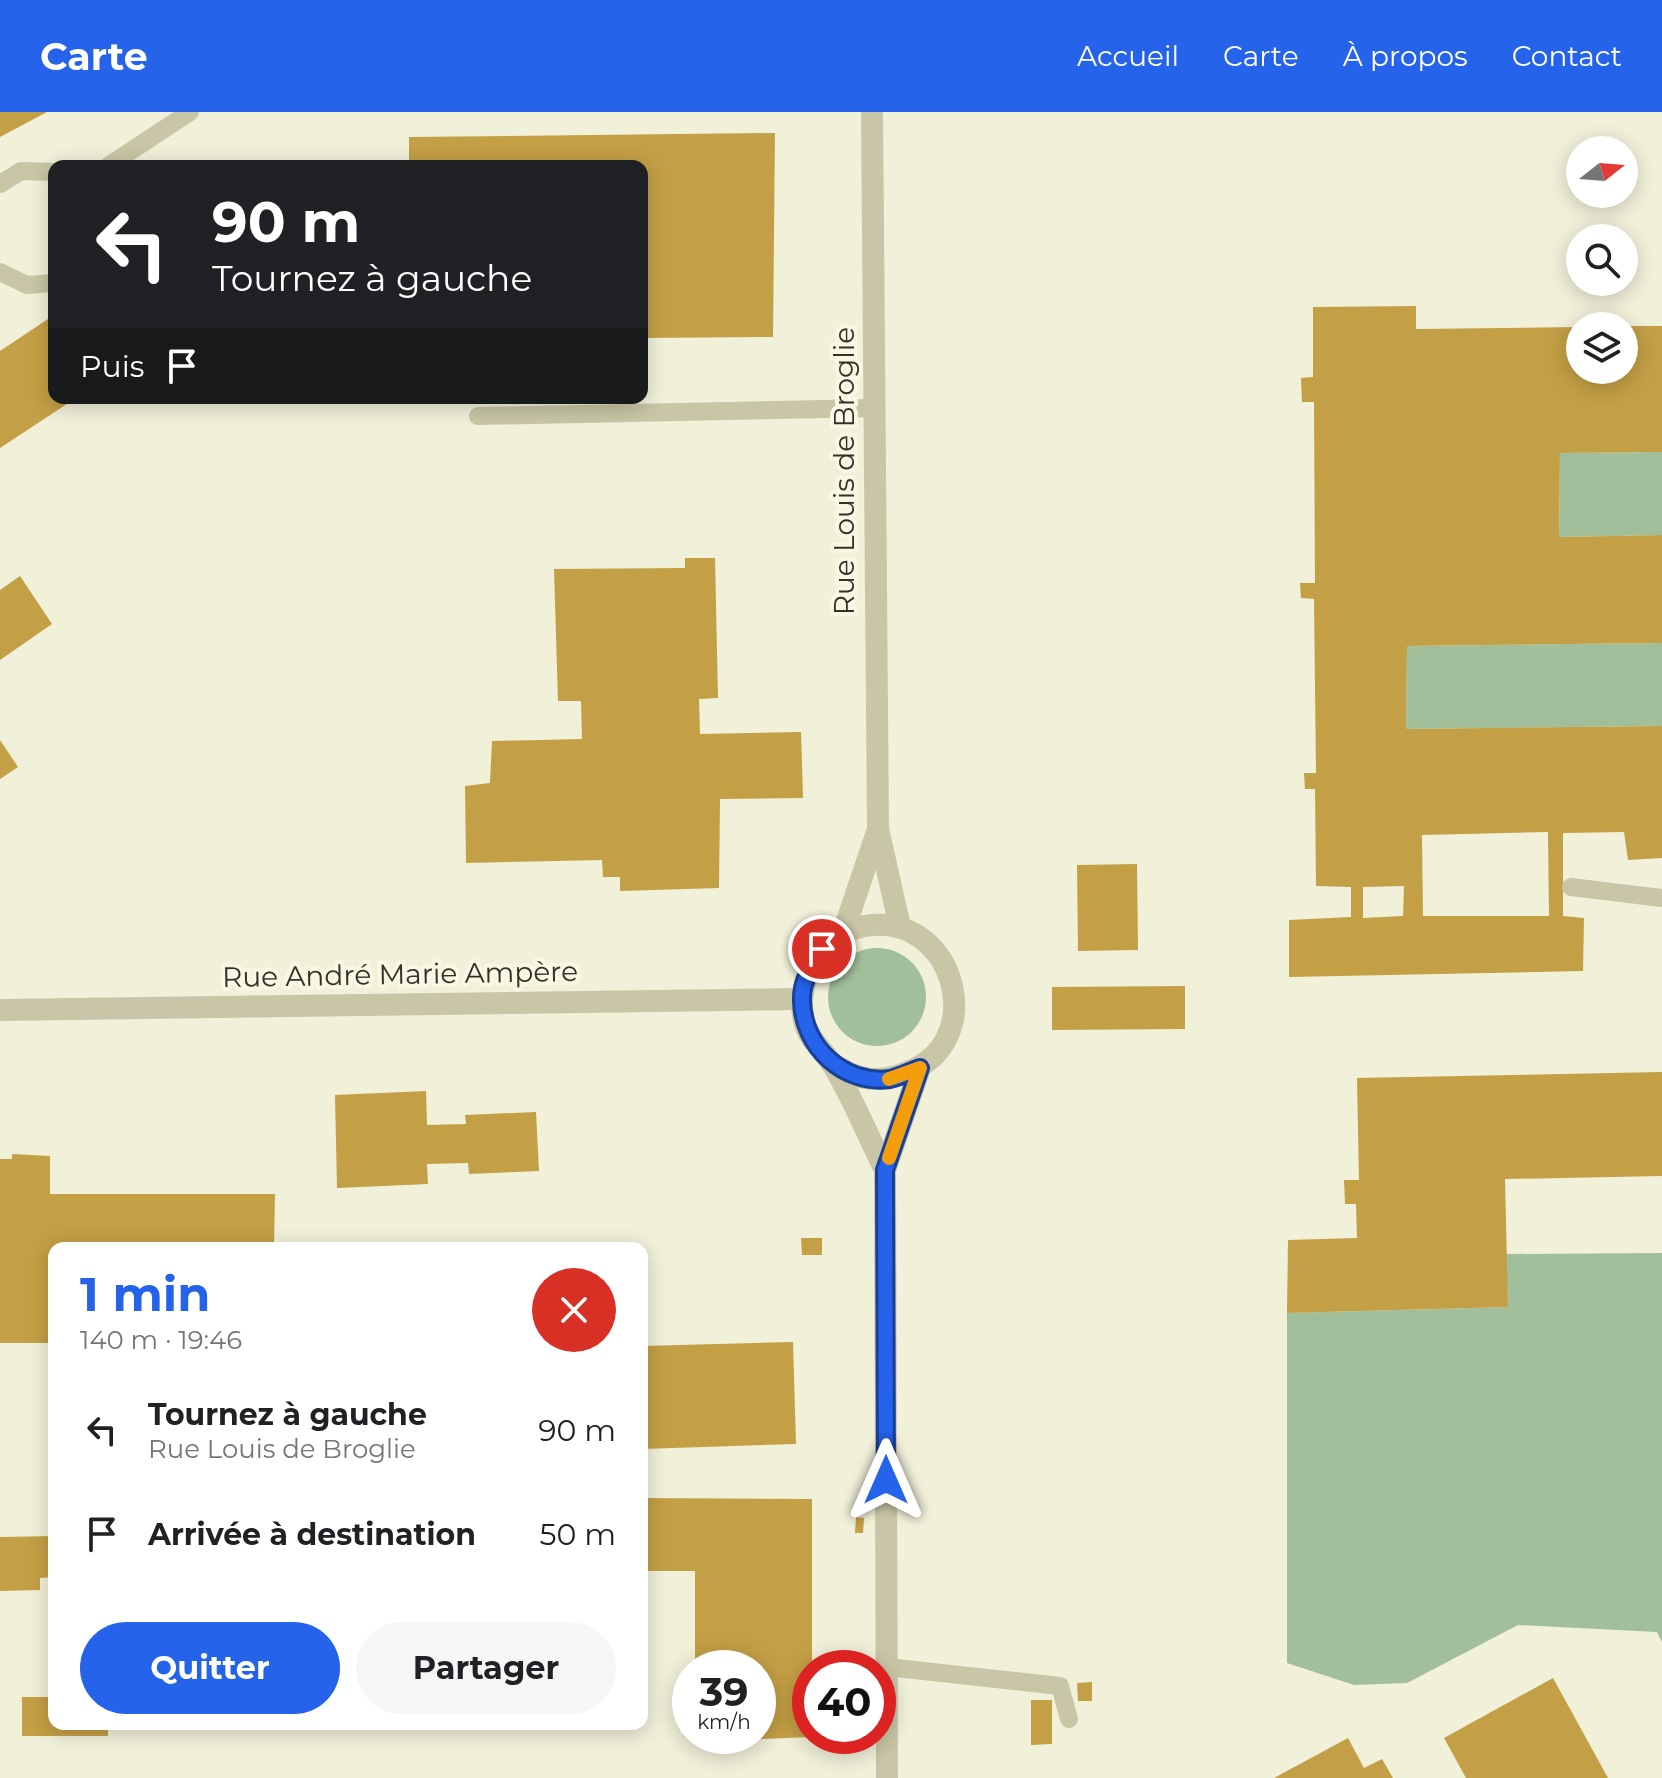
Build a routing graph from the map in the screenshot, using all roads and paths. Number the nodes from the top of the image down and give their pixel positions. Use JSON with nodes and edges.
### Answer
{"nodes":[{"id":1,"x":190,"y":112,"type":"edge"},
{"id":2,"x":872,"y":112,"type":"edge"},
{"id":3,"x":117,"y":160,"type":"edge"},
{"id":4,"x":48,"y":172,"type":"edge"},
{"id":5,"x":0,"y":184,"type":"edge"},
{"id":6,"x":0,"y":272,"type":"edge"},
{"id":7,"x":48,"y":283,"type":"edge"},
{"id":8,"x":874,"y":408,"type":"junction"},
{"id":9,"x":478,"y":416,"type":"dead end"},
{"id":10,"x":878,"y":829,"type":"junction"},
{"id":11,"x":1571,"y":887,"type":"dead end"},
{"id":12,"x":1662,"y":898,"type":"edge"},
{"id":13,"x":900,"y":927,"type":"junction"},
{"id":14,"x":843,"y":933,"type":"junction"},
{"id":15,"x":801,"y":999,"type":"junction"},
{"id":16,"x":0,"y":1010,"type":"edge"},
{"id":17,"x":832,"y":1064,"type":"junction"},
{"id":18,"x":920,"y":1068,"type":"junction"},
{"id":19,"x":885,"y":1170,"type":"junction"},
{"id":20,"x":887,"y":1650,"type":"edge"},
{"id":21,"x":896,"y":1668,"type":"edge"},
{"id":22,"x":1069,"y":1719,"type":"dead end"},
{"id":23,"x":887,"y":1754,"type":"edge"},
{"id":24,"x":887,"y":1778,"type":"edge"}],
"edges":[{"from":1,"to":3,"type":"lane"},
{"from":2,"to":8,"type":"street","name":"Rue Louis de Broglie"},
{"from":4,"to":5,"type":"lane"},
{"from":6,"to":7,"type":"lane"},
{"from":8,"to":9,"type":"lane"},
{"from":8,"to":10,"type":"street","name":"Rue Louis de Broglie"},
{"from":10,"to":13,"type":"street","name":"Rue Louis de Broglie"},
{"from":10,"to":14,"type":"street","name":"Rue Louis de Broglie"},
{"from":11,"to":12,"type":"lane"},
{"from":13,"to":14,"type":"street"},
{"from":13,"to":18,"type":"street"},
{"from":14,"to":15,"type":"street","name":"Rue Louis de Broglie"},
{"from":15,"to":16,"type":"street","name":"Rue André Marie Ampère"},
{"from":15,"to":17,"type":"street"},
{"from":17,"to":18,"type":"street"},
{"from":17,"to":19,"type":"street"},
{"from":18,"to":19,"type":"street"},
{"from":19,"to":20,"type":"street"},
{"from":21,"to":22,"type":"lane"},
{"from":23,"to":24,"type":"street"}]}
